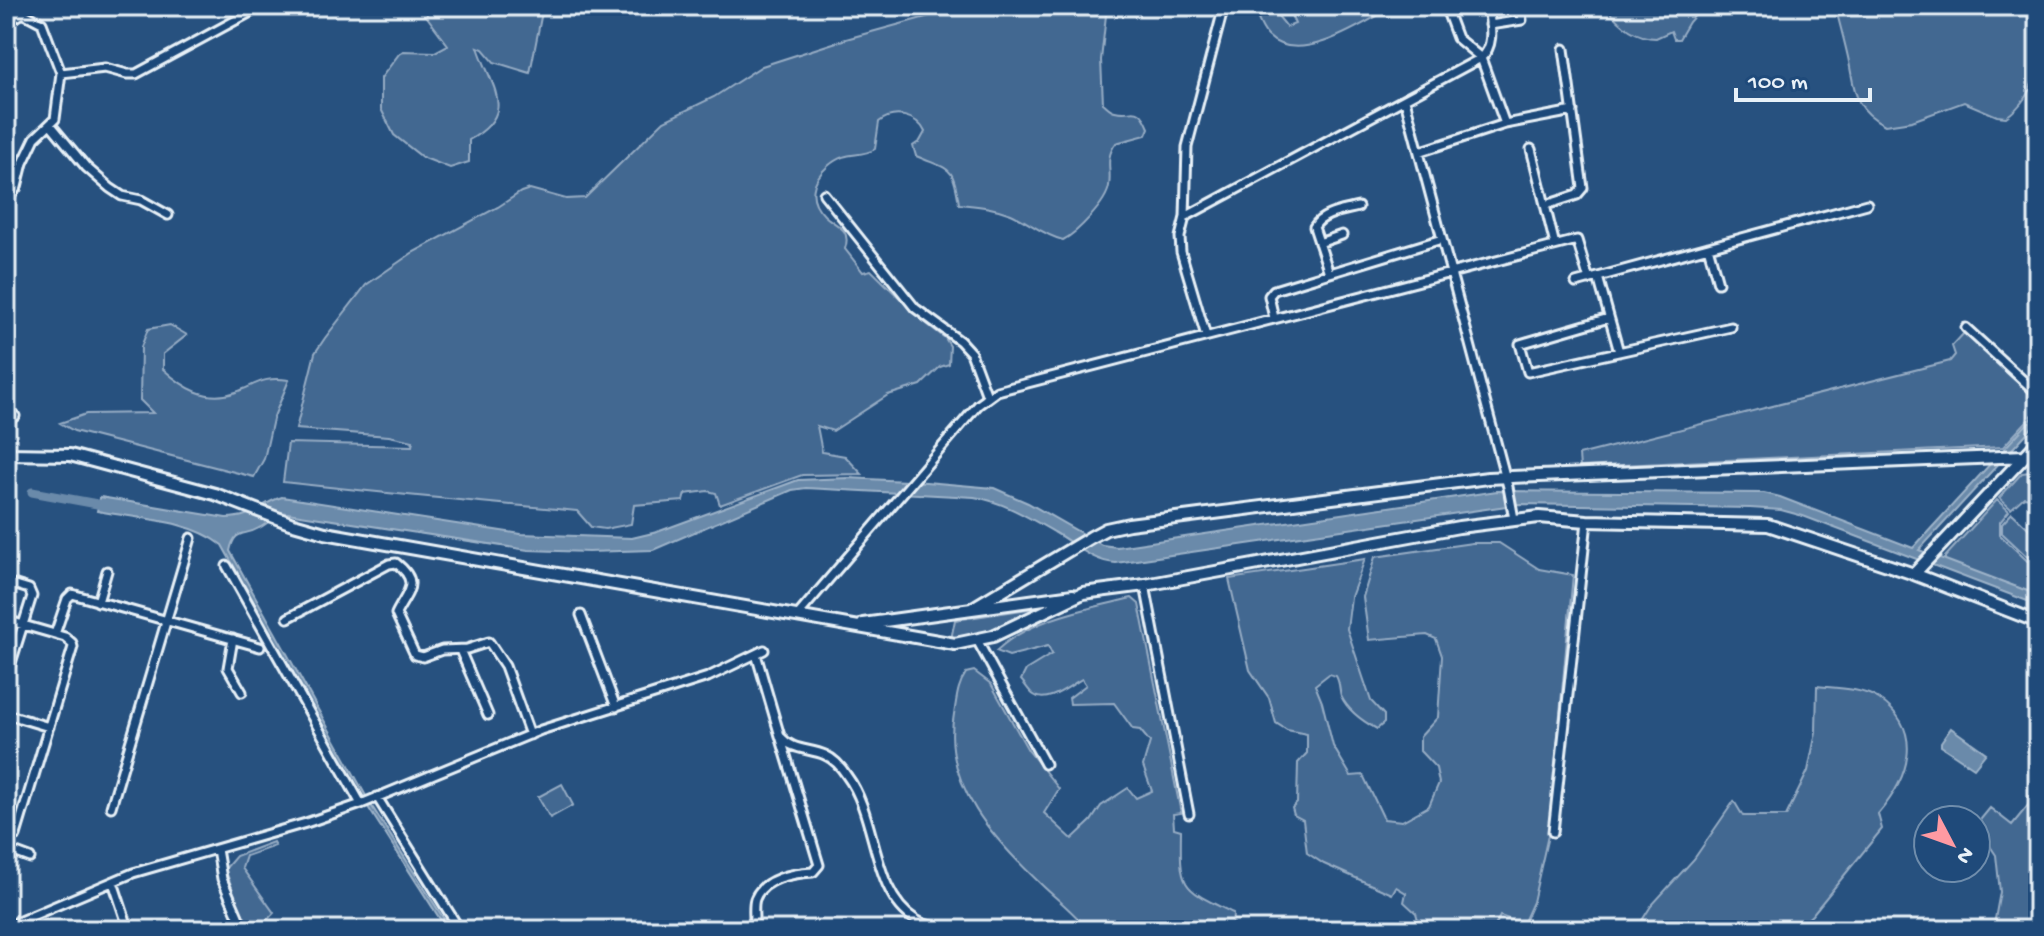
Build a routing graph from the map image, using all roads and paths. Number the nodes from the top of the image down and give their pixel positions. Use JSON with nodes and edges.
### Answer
{"nodes":[{"id":1,"x":262,"y":6,"type":"edge"},
{"id":2,"x":1224,"y":6,"type":"edge"},
{"id":3,"x":1445,"y":6,"type":"edge"},
{"id":4,"x":1488,"y":6,"type":"edge"},
{"id":5,"x":1520,"y":6,"type":"edge"},
{"id":6,"x":6,"y":23,"type":"edge"},
{"id":7,"x":1490,"y":25,"type":"junction"},
{"id":8,"x":1564,"y":49,"type":"dead end"},
{"id":9,"x":1481,"y":58,"type":"junction"},
{"id":10,"x":61,"y":73,"type":"junction"},
{"id":11,"x":1405,"y":100,"type":"junction"},
{"id":12,"x":1573,"y":111,"type":"junction"},
{"id":13,"x":1505,"y":124,"type":"junction"},
{"id":14,"x":51,"y":125,"type":"junction"},
{"id":15,"x":1531,"y":149,"type":"dead end"},
{"id":16,"x":1419,"y":152,"type":"junction"},
{"id":17,"x":824,"y":194,"type":"dead end"},
{"id":18,"x":6,"y":197,"type":"edge"},
{"id":19,"x":1867,"y":204,"type":"dead end"},
{"id":20,"x":1546,"y":205,"type":"junction"},
{"id":21,"x":1358,"y":207,"type":"dead end"},
{"id":22,"x":168,"y":215,"type":"dead end"},
{"id":23,"x":1185,"y":217,"type":"junction"},
{"id":24,"x":1342,"y":235,"type":"dead end"},
{"id":25,"x":1442,"y":239,"type":"junction"},
{"id":26,"x":1319,"y":243,"type":"junction"},
{"id":27,"x":1555,"y":245,"type":"junction"},
{"id":28,"x":1708,"y":247,"type":"junction"},
{"id":29,"x":1329,"y":273,"type":"junction"},
{"id":30,"x":1451,"y":273,"type":"junction"},
{"id":31,"x":1594,"y":278,"type":"junction"},
{"id":32,"x":1576,"y":283,"type":"dead end"},
{"id":33,"x":1718,"y":283,"type":"dead end"},
{"id":34,"x":1274,"y":318,"type":"junction"},
{"id":35,"x":1609,"y":318,"type":"junction"},
{"id":36,"x":1731,"y":327,"type":"dead end"},
{"id":37,"x":1966,"y":328,"type":"dead end"},
{"id":38,"x":1206,"y":336,"type":"junction"},
{"id":39,"x":1619,"y":352,"type":"junction"},
{"id":40,"x":2038,"y":394,"type":"edge"},
{"id":41,"x":987,"y":396,"type":"junction"},
{"id":42,"x":6,"y":412,"type":"edge"},
{"id":43,"x":15,"y":416,"type":"dead end"},
{"id":44,"x":2038,"y":442,"type":"edge"},
{"id":45,"x":6,"y":454,"type":"edge"},
{"id":46,"x":2025,"y":456,"type":"junction"},
{"id":47,"x":1507,"y":482,"type":"junction"},
{"id":48,"x":1513,"y":514,"type":"junction"},
{"id":49,"x":1587,"y":521,"type":"junction"},
{"id":50,"x":191,"y":538,"type":"dead end"},
{"id":51,"x":227,"y":566,"type":"dead end"},
{"id":52,"x":107,"y":571,"type":"dead end"},
{"id":53,"x":1914,"y":574,"type":"junction"},
{"id":54,"x":6,"y":582,"type":"edge"},
{"id":55,"x":1145,"y":585,"type":"junction"},
{"id":56,"x":1083,"y":593,"type":"junction"},
{"id":57,"x":98,"y":602,"type":"junction"},
{"id":58,"x":971,"y":609,"type":"junction"},
{"id":59,"x":581,"y":615,"type":"dead end"},
{"id":60,"x":798,"y":615,"type":"junction"},
{"id":61,"x":288,"y":618,"type":"dead end"},
{"id":62,"x":6,"y":620,"type":"edge"},
{"id":63,"x":166,"y":621,"type":"junction"},
{"id":64,"x":2038,"y":622,"type":"edge"},
{"id":65,"x":23,"y":625,"type":"junction"},
{"id":66,"x":853,"y":625,"type":"junction"},
{"id":67,"x":55,"y":634,"type":"junction"},
{"id":68,"x":233,"y":639,"type":"junction"},
{"id":69,"x":977,"y":640,"type":"junction"},
{"id":70,"x":260,"y":647,"type":"dead end"},
{"id":71,"x":460,"y":650,"type":"junction"},
{"id":72,"x":6,"y":679,"type":"edge"},
{"id":73,"x":242,"y":692,"type":"dead end"},
{"id":74,"x":616,"y":707,"type":"junction"},
{"id":75,"x":6,"y":714,"type":"edge"},
{"id":76,"x":488,"y":715,"type":"dead end"},
{"id":77,"x":49,"y":727,"type":"junction"},
{"id":78,"x":530,"y":735,"type":"junction"},
{"id":79,"x":780,"y":736,"type":"junction"},
{"id":80,"x":1045,"y":764,"type":"dead end"},
{"id":81,"x":368,"y":801,"type":"junction"},
{"id":82,"x":111,"y":807,"type":"dead end"},
{"id":83,"x":1189,"y":814,"type":"dead end"},
{"id":84,"x":1553,"y":832,"type":"dead end"},
{"id":85,"x":16,"y":835,"type":"dead end"},
{"id":86,"x":6,"y":849,"type":"edge"},
{"id":87,"x":217,"y":849,"type":"junction"},
{"id":88,"x":30,"y":858,"type":"dead end"},
{"id":89,"x":113,"y":882,"type":"junction"},
{"id":90,"x":754,"y":919,"type":"dead end"},
{"id":91,"x":6,"y":927,"type":"edge"},
{"id":92,"x":928,"y":927,"type":"edge"},
{"id":93,"x":129,"y":930,"type":"edge"},
{"id":94,"x":244,"y":930,"type":"edge"},
{"id":95,"x":460,"y":930,"type":"edge"},
{"id":96,"x":964,"y":930,"type":"edge"}],
"edges":[{"from":1,"to":10,"type":"street"},
{"from":2,"to":23,"type":"street"},
{"from":3,"to":9,"type":"street"},
{"from":4,"to":7,"type":"street"},
{"from":5,"to":7,"type":"street"},
{"from":6,"to":10,"type":"street"},
{"from":7,"to":9,"type":"street"},
{"from":8,"to":12,"type":"street"},
{"from":9,"to":11,"type":"street"},
{"from":9,"to":13,"type":"street"},
{"from":10,"to":14,"type":"street"},
{"from":11,"to":16,"type":"street"},
{"from":11,"to":23,"type":"street"},
{"from":12,"to":13,"type":"street"},
{"from":12,"to":20,"type":"street"},
{"from":13,"to":16,"type":"street"},
{"from":14,"to":18,"type":"street"},
{"from":14,"to":22,"type":"street"},
{"from":15,"to":20,"type":"street"},
{"from":16,"to":25,"type":"street"},
{"from":17,"to":41,"type":"street"},
{"from":19,"to":28,"type":"street"},
{"from":20,"to":27,"type":"street"},
{"from":21,"to":26,"type":"street"},
{"from":23,"to":38,"type":"street"},
{"from":24,"to":26,"type":"street"},
{"from":25,"to":29,"type":"street"},
{"from":25,"to":30,"type":"street"},
{"from":26,"to":29,"type":"street"},
{"from":27,"to":30,"type":"street"},
{"from":27,"to":31,"type":"street"},
{"from":28,"to":31,"type":"street"},
{"from":28,"to":33,"type":"street"},
{"from":29,"to":34,"type":"street"},
{"from":30,"to":34,"type":"street"},
{"from":30,"to":47,"type":"street"},
{"from":31,"to":32,"type":"street"},
{"from":31,"to":35,"type":"street"},
{"from":34,"to":38,"type":"street"},
{"from":35,"to":39,"type":"street"},
{"from":35,"to":39,"type":"street"},
{"from":36,"to":39,"type":"street"},
{"from":37,"to":40,"type":"street"},
{"from":38,"to":41,"type":"street"},
{"from":41,"to":60,"type":"street"},
{"from":42,"to":43,"type":"street"},
{"from":44,"to":46,"type":"main road"},
{"from":45,"to":60,"type":"main road"},
{"from":46,"to":47,"type":"main road"},
{"from":46,"to":53,"type":"main road"},
{"from":47,"to":48,"type":"street"},
{"from":47,"to":58,"type":"main road"},
{"from":48,"to":49,"type":"main road"},
{"from":48,"to":55,"type":"main road"},
{"from":49,"to":53,"type":"main road"},
{"from":49,"to":84,"type":"street"},
{"from":50,"to":63,"type":"street"},
{"from":51,"to":81,"type":"street"},
{"from":52,"to":57,"type":"street"},
{"from":53,"to":64,"type":"main road"},
{"from":54,"to":65,"type":"street"},
{"from":55,"to":56,"type":"main road"},
{"from":55,"to":83,"type":"street"},
{"from":56,"to":58,"type":"main road"},
{"from":56,"to":69,"type":"main road"},
{"from":57,"to":63,"type":"street"},
{"from":57,"to":67,"type":"street"},
{"from":58,"to":66,"type":"main road"},
{"from":59,"to":74,"type":"street"},
{"from":60,"to":66,"type":"main road"},
{"from":61,"to":71,"type":"street"},
{"from":62,"to":65,"type":"street"},
{"from":63,"to":68,"type":"street"},
{"from":63,"to":82,"type":"street"},
{"from":65,"to":67,"type":"street"},
{"from":65,"to":72,"type":"street"},
{"from":66,"to":69,"type":"main road"},
{"from":67,"to":77,"type":"street"},
{"from":68,"to":70,"type":"street"},
{"from":68,"to":73,"type":"street"},
{"from":69,"to":80,"type":"street"},
{"from":71,"to":76,"type":"street"},
{"from":71,"to":78,"type":"street"},
{"from":74,"to":78,"type":"street"},
{"from":74,"to":79,"type":"street"},
{"from":75,"to":77,"type":"street"},
{"from":77,"to":85,"type":"street"},
{"from":78,"to":81,"type":"street"},
{"from":79,"to":90,"type":"street"},
{"from":79,"to":92,"type":"street"},
{"from":81,"to":87,"type":"street"},
{"from":81,"to":95,"type":"street"},
{"from":86,"to":88,"type":"street"},
{"from":87,"to":89,"type":"street"},
{"from":87,"to":94,"type":"street"},
{"from":89,"to":91,"type":"street"},
{"from":89,"to":93,"type":"street"},
{"from":92,"to":96,"type":"street"}]}
